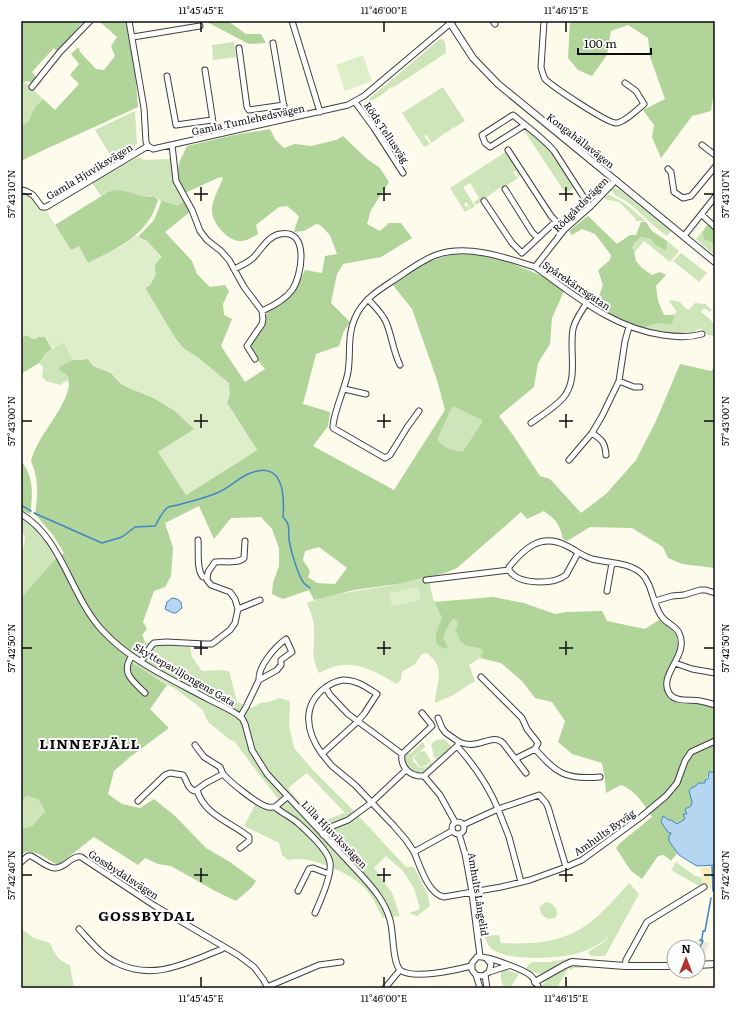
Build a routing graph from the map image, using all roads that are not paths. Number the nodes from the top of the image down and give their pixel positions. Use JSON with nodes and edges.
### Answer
{"nodes":[{"id":1,"x":90,"y":21,"type":"edge"},
{"id":2,"x":130,"y":21,"type":"edge"},
{"id":3,"x":292,"y":21,"type":"edge"},
{"id":4,"x":544,"y":21,"type":"edge"},
{"id":5,"x":451,"y":22,"type":"edge"},
{"id":6,"x":200,"y":26,"type":"dead end"},
{"id":7,"x":133,"y":37,"type":"junction"},
{"id":8,"x":273,"y":43,"type":"dead end"},
{"id":9,"x":239,"y":48,"type":"dead end"},
{"id":10,"x":205,"y":70,"type":"dead end"},
{"id":11,"x":167,"y":76,"type":"dead end"},
{"id":12,"x":625,"y":84,"type":"dead end"},
{"id":13,"x":32,"y":87,"type":"dead end"},
{"id":14,"x":355,"y":102,"type":"junction"},
{"id":15,"x":284,"y":105,"type":"junction"},
{"id":16,"x":320,"y":112,"type":"junction"},
{"id":17,"x":286,"y":119,"type":"junction"},
{"id":18,"x":212,"y":120,"type":"junction"},
{"id":19,"x":525,"y":125,"type":"junction"},
{"id":20,"x":215,"y":135,"type":"junction"},
{"id":21,"x":172,"y":145,"type":"junction"},
{"id":22,"x":702,"y":145,"type":"dead end"},
{"id":23,"x":148,"y":146,"type":"junction"},
{"id":24,"x":508,"y":150,"type":"dead end"},
{"id":25,"x":715,"y":155,"type":"edge"},
{"id":26,"x":715,"y":167,"type":"edge"},
{"id":27,"x":668,"y":169,"type":"dead end"},
{"id":28,"x":403,"y":173,"type":"dead end"},
{"id":29,"x":616,"y":180,"type":"junction"},
{"id":30,"x":505,"y":189,"type":"dead end"},
{"id":31,"x":21,"y":190,"type":"edge"},
{"id":32,"x":715,"y":197,"type":"edge"},
{"id":33,"x":484,"y":201,"type":"dead end"},
{"id":34,"x":590,"y":207,"type":"junction"},
{"id":35,"x":702,"y":215,"type":"junction"},
{"id":36,"x":556,"y":221,"type":"junction"},
{"id":37,"x":715,"y":227,"type":"edge"},
{"id":38,"x":564,"y":230,"type":"junction"},
{"id":39,"x":684,"y":236,"type":"junction"},
{"id":40,"x":538,"y":238,"type":"junction"},
{"id":41,"x":715,"y":262,"type":"edge"},
{"id":42,"x":534,"y":267,"type":"junction"},
{"id":43,"x":234,"y":269,"type":"junction"},
{"id":44,"x":368,"y":299,"type":"junction"},
{"id":45,"x":586,"y":304,"type":"junction"},
{"id":46,"x":262,"y":311,"type":"junction"},
{"id":47,"x":629,"y":327,"type":"junction"},
{"id":48,"x":702,"y":334,"type":"dead end"},
{"id":49,"x":255,"y":359,"type":"dead end"},
{"id":50,"x":400,"y":365,"type":"dead end"},
{"id":51,"x":619,"y":381,"type":"junction"},
{"id":52,"x":640,"y":387,"type":"dead end"},
{"id":53,"x":344,"y":389,"type":"junction"},
{"id":54,"x":366,"y":394,"type":"dead end"},
{"id":55,"x":419,"y":411,"type":"dead end"},
{"id":56,"x":531,"y":423,"type":"dead end"},
{"id":57,"x":592,"y":433,"type":"junction"},
{"id":58,"x":606,"y":455,"type":"dead end"},
{"id":59,"x":569,"y":460,"type":"dead end"},
{"id":60,"x":21,"y":514,"type":"edge"},
{"id":61,"x":198,"y":540,"type":"dead end"},
{"id":62,"x":245,"y":541,"type":"dead end"},
{"id":63,"x":578,"y":553,"type":"junction"},
{"id":64,"x":612,"y":563,"type":"junction"},
{"id":65,"x":508,"y":570,"type":"junction"},
{"id":66,"x":206,"y":577,"type":"junction"},
{"id":67,"x":426,"y":580,"type":"dead end"},
{"id":68,"x":607,"y":591,"type":"dead end"},
{"id":69,"x":715,"y":593,"type":"edge"},
{"id":70,"x":260,"y":600,"type":"dead end"},
{"id":71,"x":655,"y":601,"type":"junction"},
{"id":72,"x":238,"y":609,"type":"junction"},
{"id":73,"x":132,"y":656,"type":"junction"},
{"id":74,"x":141,"y":662,"type":"junction"},
{"id":75,"x":675,"y":663,"type":"junction"},
{"id":76,"x":715,"y":673,"type":"edge"},
{"id":77,"x":481,"y":676,"type":"dead end"},
{"id":78,"x":259,"y":680,"type":"junction"},
{"id":79,"x":324,"y":689,"type":"junction"},
{"id":80,"x":145,"y":693,"type":"dead end"},
{"id":81,"x":715,"y":705,"type":"edge"},
{"id":82,"x":422,"y":713,"type":"dead end"},
{"id":83,"x":240,"y":716,"type":"junction"},
{"id":84,"x":438,"y":718,"type":"dead end"},
{"id":85,"x":356,"y":722,"type":"junction"},
{"id":86,"x":715,"y":741,"type":"edge"},
{"id":87,"x":195,"y":744,"type":"dead end"},
{"id":88,"x":458,"y":744,"type":"junction"},
{"id":89,"x":535,"y":748,"type":"junction"},
{"id":90,"x":322,"y":754,"type":"junction"},
{"id":91,"x":402,"y":754,"type":"junction"},
{"id":92,"x":515,"y":759,"type":"junction"},
{"id":93,"x":406,"y":770,"type":"junction"},
{"id":94,"x":526,"y":773,"type":"dead end"},
{"id":95,"x":224,"y":774,"type":"junction"},
{"id":96,"x":424,"y":776,"type":"junction"},
{"id":97,"x":600,"y":777,"type":"dead end"},
{"id":98,"x":197,"y":790,"type":"junction"},
{"id":99,"x":287,"y":797,"type":"junction"},
{"id":100,"x":138,"y":801,"type":"dead end"},
{"id":101,"x":371,"y":803,"type":"junction"},
{"id":102,"x":275,"y":807,"type":"junction"},
{"id":103,"x":498,"y":809,"type":"junction"},
{"id":104,"x":455,"y":822,"type":"junction"},
{"id":105,"x":464,"y":825,"type":"junction"},
{"id":106,"x":452,"y":831,"type":"junction"},
{"id":107,"x":459,"y":834,"type":"junction"},
{"id":108,"x":324,"y":835,"type":"junction"},
{"id":109,"x":240,"y":848,"type":"dead end"},
{"id":110,"x":414,"y":852,"type":"junction"},
{"id":111,"x":21,"y":862,"type":"edge"},
{"id":112,"x":566,"y":867,"type":"junction"},
{"id":113,"x":329,"y":874,"type":"junction"},
{"id":114,"x":521,"y":882,"type":"junction"},
{"id":115,"x":704,"y":887,"type":"dead end"},
{"id":116,"x":298,"y":891,"type":"dead end"},
{"id":117,"x":472,"y":892,"type":"junction"},
{"id":118,"x":315,"y":913,"type":"dead end"},
{"id":119,"x":79,"y":929,"type":"dead end"},
{"id":120,"x":224,"y":947,"type":"junction"},
{"id":121,"x":480,"y":956,"type":"junction"},
{"id":122,"x":486,"y":958,"type":"junction"},
{"id":123,"x":341,"y":962,"type":"dead end"},
{"id":124,"x":471,"y":966,"type":"junction"},
{"id":125,"x":508,"y":966,"type":"junction"},
{"id":126,"x":625,"y":966,"type":"junction"},
{"id":127,"x":666,"y":966,"type":"edge"},
{"id":128,"x":400,"y":970,"type":"junction"},
{"id":129,"x":487,"y":974,"type":"junction"},
{"id":130,"x":476,"y":975,"type":"junction"},
{"id":131,"x":535,"y":982,"type":"junction"},
{"id":132,"x":268,"y":987,"type":"edge"},
{"id":133,"x":385,"y":988,"type":"edge"},
{"id":134,"x":480,"y":988,"type":"edge"},
{"id":135,"x":487,"y":988,"type":"edge"},
{"id":136,"x":538,"y":988,"type":"edge"}],
"edges":[{"from":1,"to":13,"type":"street"},
{"from":2,"to":7,"type":"street"},
{"from":3,"to":16,"type":"street"},
{"from":4,"to":12,"type":"street"},
{"from":5,"to":14,"type":"street","name":"Gamla Tumlehedsvägen"},
{"from":5,"to":29,"type":"street","name":"Kongahällavägen"},
{"from":6,"to":7,"type":"street"},
{"from":7,"to":23,"type":"street"},
{"from":8,"to":15,"type":"street"},
{"from":9,"to":15,"type":"street"},
{"from":10,"to":18,"type":"street"},
{"from":11,"to":18,"type":"street"},
{"from":14,"to":16,"type":"street","name":"Gamla Tumlehedsvägen"},
{"from":14,"to":28,"type":"street","name":"Röds Tellusväg"},
{"from":15,"to":17,"type":"street"},
{"from":16,"to":17,"type":"street","name":"Gamla Tumlehedsvägen"},
{"from":17,"to":20,"type":"street","name":"Gamla Tumlehedsvägen"},
{"from":18,"to":20,"type":"street"},
{"from":19,"to":19,"type":"street"},
{"from":19,"to":34,"type":"street"},
{"from":20,"to":21,"type":"street","name":"Gamla Tumlehedsvägen"},
{"from":21,"to":23,"type":"street","name":"Gamla Tumlehedsvägen"},
{"from":21,"to":43,"type":"street"},
{"from":22,"to":25,"type":"street"},
{"from":23,"to":31,"type":"street","name":"Gamla Hjuviksvägen"},
{"from":24,"to":36,"type":"street"},
{"from":26,"to":27,"type":"street"},
{"from":29,"to":34,"type":"street","name":"Rödgårdsvägen"},
{"from":29,"to":39,"type":"street","name":"Kongahällavägen"},
{"from":30,"to":40,"type":"street"},
{"from":32,"to":35,"type":"street"},
{"from":33,"to":40,"type":"street"},
{"from":34,"to":38,"type":"street","name":"Rödgårdsvägen"},
{"from":35,"to":37,"type":"street"},
{"from":35,"to":39,"type":"street"},
{"from":36,"to":38,"type":"street"},
{"from":36,"to":40,"type":"street"},
{"from":38,"to":42,"type":"street","name":"Rödgårdsvägen"},
{"from":39,"to":41,"type":"street","name":"Kongahällavägen"},
{"from":42,"to":44,"type":"street"},
{"from":42,"to":45,"type":"street","name":"Spårekärrsgatan"},
{"from":43,"to":46,"type":"street"},
{"from":43,"to":46,"type":"street"},
{"from":44,"to":50,"type":"street"},
{"from":44,"to":53,"type":"street"},
{"from":45,"to":47,"type":"street","name":"Spårekärrsgatan"},
{"from":45,"to":56,"type":"street"},
{"from":46,"to":49,"type":"street"},
{"from":47,"to":48,"type":"street","name":"Spårekärrsgatan"},
{"from":47,"to":51,"type":"street"},
{"from":51,"to":52,"type":"street"},
{"from":51,"to":57,"type":"street"},
{"from":53,"to":54,"type":"street"},
{"from":53,"to":55,"type":"street"},
{"from":57,"to":58,"type":"street"},
{"from":57,"to":59,"type":"street"},
{"from":60,"to":73,"type":"street","name":"Skyttepaviljongens Gata"},
{"from":61,"to":66,"type":"street"},
{"from":62,"to":66,"type":"street"},
{"from":63,"to":64,"type":"street"},
{"from":63,"to":65,"type":"street"},
{"from":63,"to":65,"type":"street"},
{"from":64,"to":68,"type":"street"},
{"from":64,"to":71,"type":"street"},
{"from":65,"to":67,"type":"street"},
{"from":66,"to":72,"type":"street"},
{"from":69,"to":71,"type":"street"},
{"from":70,"to":72,"type":"street"},
{"from":71,"to":75,"type":"street"},
{"from":72,"to":74,"type":"street"},
{"from":73,"to":74,"type":"street","name":"Skyttepaviljongens Gata"},
{"from":73,"to":80,"type":"street"},
{"from":74,"to":83,"type":"street","name":"Skyttepaviljongens Gata"},
{"from":75,"to":76,"type":"street"},
{"from":75,"to":81,"type":"street"},
{"from":77,"to":89,"type":"street"},
{"from":78,"to":78,"type":"street"},
{"from":78,"to":83,"type":"street"},
{"from":79,"to":85,"type":"street"},
{"from":79,"to":85,"type":"street"},
{"from":79,"to":90,"type":"street"},
{"from":82,"to":91,"type":"street"},
{"from":83,"to":99,"type":"street","name":"Lilla Hjuviksvägen"},
{"from":84,"to":88,"type":"street"},
{"from":85,"to":90,"type":"street"},
{"from":85,"to":91,"type":"street"},
{"from":86,"to":112,"type":"street","name":"Amhults Byväg"},
{"from":87,"to":95,"type":"street"},
{"from":88,"to":92,"type":"street"},
{"from":88,"to":96,"type":"street"},
{"from":88,"to":103,"type":"street"},
{"from":89,"to":92,"type":"street"},
{"from":89,"to":97,"type":"street"},
{"from":90,"to":101,"type":"street"},
{"from":91,"to":93,"type":"street"},
{"from":92,"to":94,"type":"street"},
{"from":93,"to":96,"type":"street"},
{"from":93,"to":101,"type":"street"},
{"from":95,"to":98,"type":"street"},
{"from":95,"to":102,"type":"street"},
{"from":96,"to":104,"type":"street"},
{"from":98,"to":100,"type":"street"},
{"from":98,"to":109,"type":"street"},
{"from":99,"to":102,"type":"street"},
{"from":99,"to":108,"type":"street","name":"Lilla Hjuviksvägen"},
{"from":101,"to":108,"type":"street"},
{"from":101,"to":110,"type":"street"},
{"from":102,"to":113,"type":"street"},
{"from":103,"to":105,"type":"street"},
{"from":103,"to":112,"type":"street"},
{"from":103,"to":114,"type":"street"},
{"from":104,"to":105,"type":"street"},
{"from":104,"to":106,"type":"street"},
{"from":105,"to":107,"type":"street"},
{"from":106,"to":107,"type":"street"},
{"from":106,"to":110,"type":"street"},
{"from":107,"to":117,"type":"street","name":"Amhults Långelid"},
{"from":108,"to":128,"type":"street","name":"Lilla Hjuviksvägen"},
{"from":110,"to":117,"type":"street","name":"Amhults Byväg"},
{"from":111,"to":120,"type":"street","name":"Gossbydalsvägen"},
{"from":112,"to":114,"type":"street","name":"Amhults Byväg"},
{"from":113,"to":116,"type":"street"},
{"from":113,"to":118,"type":"street"},
{"from":114,"to":117,"type":"street","name":"Amhults Byväg"},
{"from":115,"to":126,"type":"street"},
{"from":117,"to":121,"type":"street","name":"Amhults Långelid"},
{"from":119,"to":120,"type":"street"},
{"from":120,"to":132,"type":"street","name":"Gossbydalsvägen"},
{"from":121,"to":122,"type":"street"},
{"from":121,"to":124,"type":"street"},
{"from":122,"to":125,"type":"street"},
{"from":122,"to":129,"type":"street"},
{"from":123,"to":132,"type":"street"},
{"from":124,"to":128,"type":"street"},
{"from":124,"to":130,"type":"street"},
{"from":125,"to":129,"type":"street"},
{"from":125,"to":131,"type":"street"},
{"from":126,"to":127,"type":"street"},
{"from":126,"to":131,"type":"street"},
{"from":128,"to":133,"type":"street"},
{"from":129,"to":130,"type":"street"},
{"from":129,"to":135,"type":"street"},
{"from":130,"to":134,"type":"street"},
{"from":131,"to":136,"type":"street"}]}
